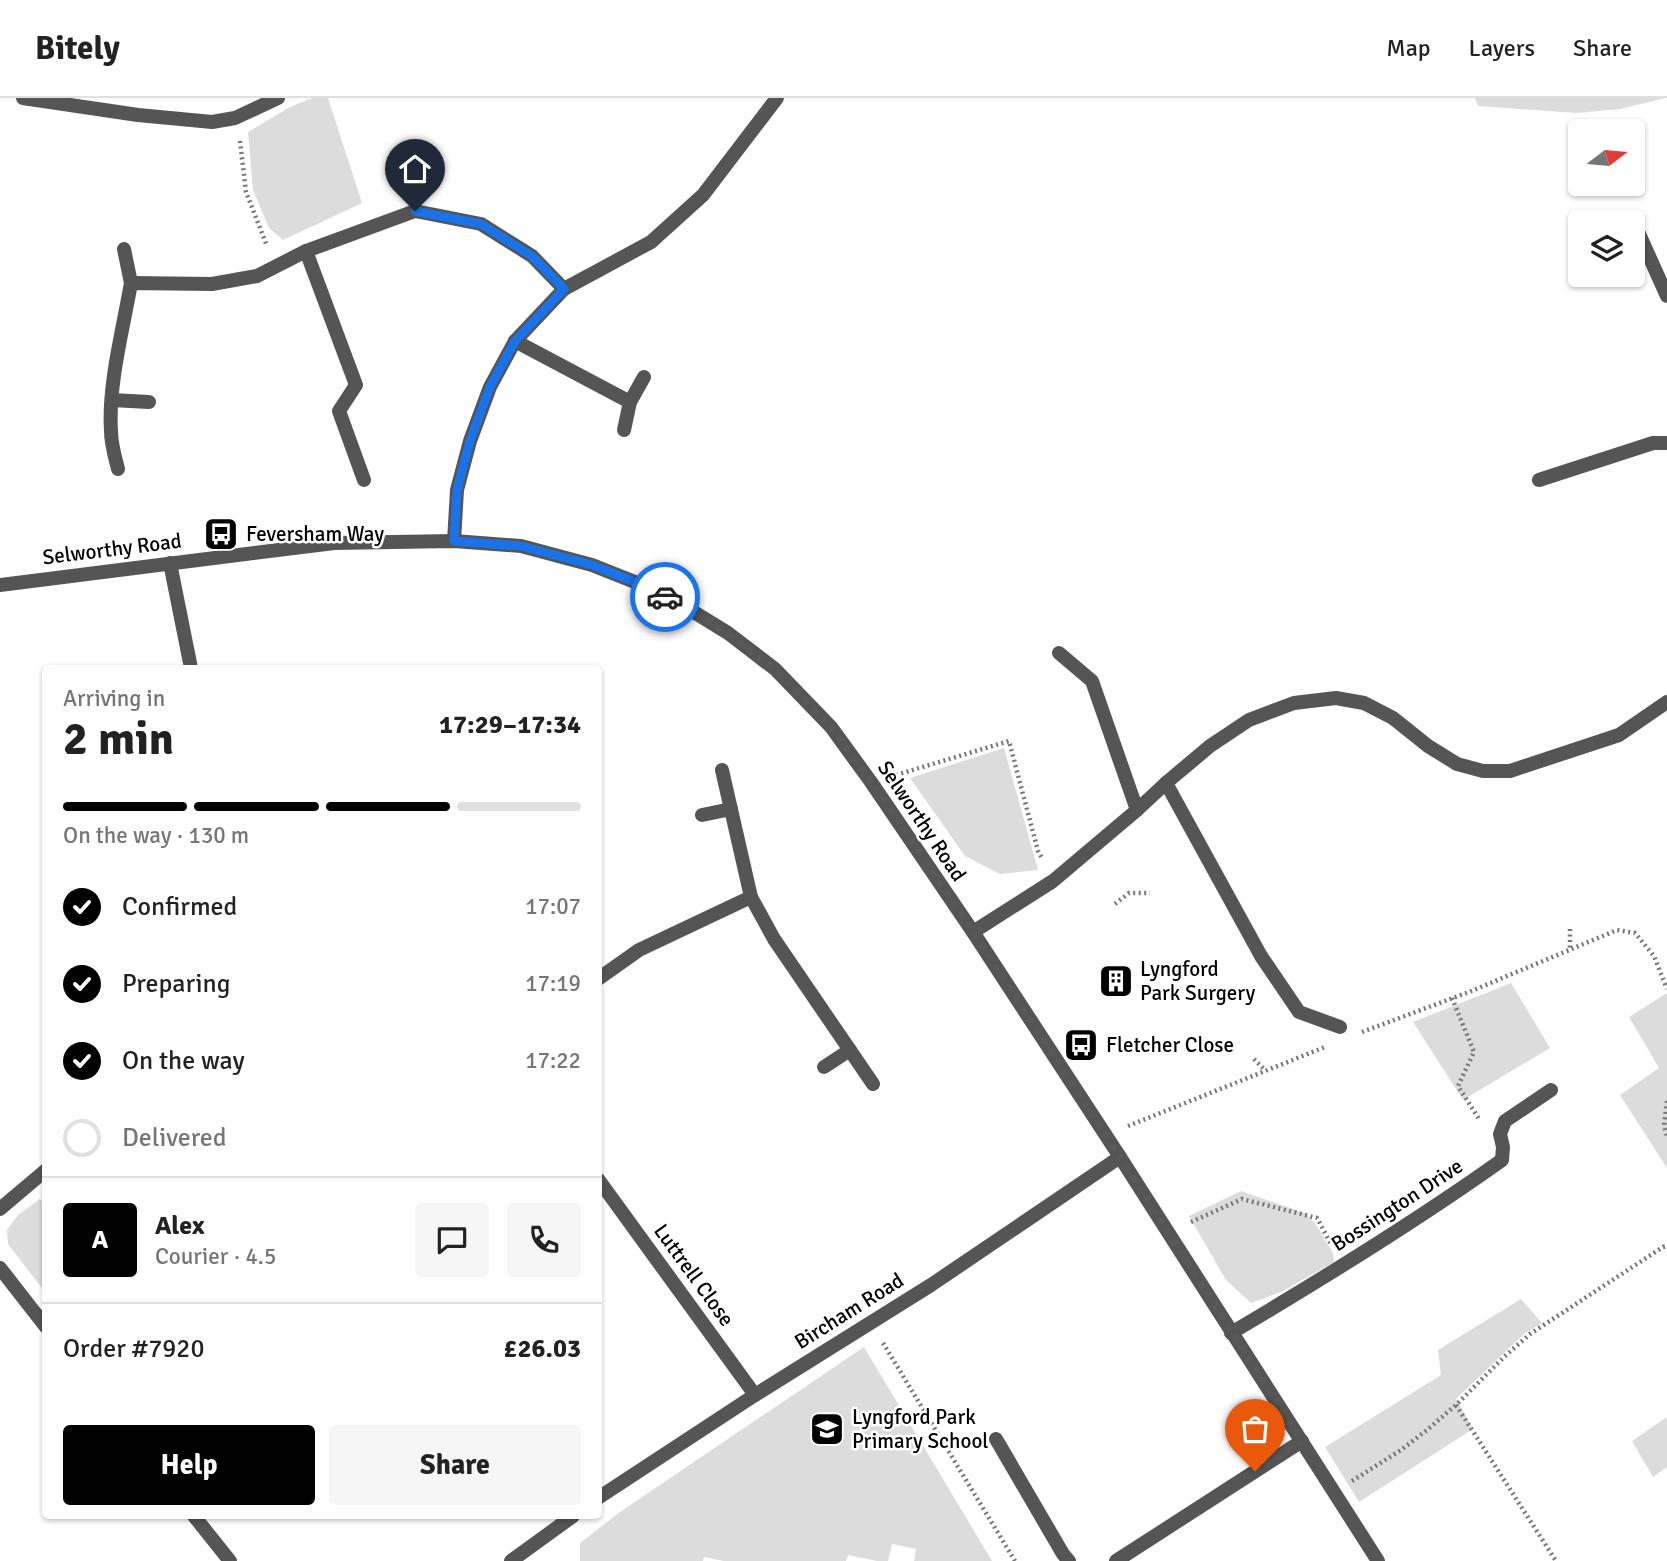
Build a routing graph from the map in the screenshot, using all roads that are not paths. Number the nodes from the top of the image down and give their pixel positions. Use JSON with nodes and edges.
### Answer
{"nodes":[{"id":1,"x":23,"y":98,"type":"edge"},
{"id":2,"x":278,"y":98,"type":"edge"},
{"id":3,"x":777,"y":98,"type":"edge"},
{"id":4,"x":1645,"y":247,"type":"edge"},
{"id":5,"x":124,"y":249,"type":"dead end"},
{"id":6,"x":306,"y":251,"type":"junction"},
{"id":7,"x":131,"y":283,"type":"junction"},
{"id":8,"x":564,"y":289,"type":"junction"},
{"id":9,"x":1667,"y":296,"type":"edge"},
{"id":10,"x":515,"y":341,"type":"junction"},
{"id":11,"x":644,"y":377,"type":"dead end"},
{"id":12,"x":113,"y":400,"type":"junction"},
{"id":13,"x":149,"y":402,"type":"dead end"},
{"id":14,"x":630,"y":402,"type":"junction"},
{"id":15,"x":624,"y":430,"type":"dead end"},
{"id":16,"x":1667,"y":443,"type":"edge"},
{"id":17,"x":118,"y":469,"type":"dead end"},
{"id":18,"x":364,"y":480,"type":"dead end"},
{"id":19,"x":1539,"y":480,"type":"dead end"},
{"id":20,"x":454,"y":541,"type":"junction"},
{"id":21,"x":170,"y":563,"type":"junction"},
{"id":22,"x":0,"y":585,"type":"edge"},
{"id":23,"x":1059,"y":653,"type":"dead end"},
{"id":24,"x":190,"y":665,"type":"edge"},
{"id":25,"x":1667,"y":702,"type":"edge"},
{"id":26,"x":722,"y":769,"type":"dead end"},
{"id":27,"x":1167,"y":783,"type":"junction"},
{"id":28,"x":731,"y":809,"type":"junction"},
{"id":29,"x":1137,"y":810,"type":"junction"},
{"id":30,"x":702,"y":816,"type":"dead end"},
{"id":31,"x":751,"y":897,"type":"junction"},
{"id":32,"x":973,"y":932,"type":"junction"},
{"id":33,"x":602,"y":976,"type":"edge"},
{"id":34,"x":1340,"y":1027,"type":"dead end"},
{"id":35,"x":850,"y":1050,"type":"junction"},
{"id":36,"x":824,"y":1068,"type":"dead end"},
{"id":37,"x":873,"y":1084,"type":"dead end"},
{"id":38,"x":1551,"y":1090,"type":"dead end"},
{"id":39,"x":1120,"y":1157,"type":"junction"},
{"id":40,"x":42,"y":1173,"type":"edge"},
{"id":41,"x":602,"y":1185,"type":"edge"},
{"id":42,"x":0,"y":1209,"type":"edge"},
{"id":43,"x":0,"y":1268,"type":"edge"},
{"id":44,"x":42,"y":1322,"type":"edge"},
{"id":45,"x":1231,"y":1333,"type":"junction"},
{"id":46,"x":755,"y":1395,"type":"junction"},
{"id":47,"x":996,"y":1439,"type":"dead end"},
{"id":48,"x":1302,"y":1441,"type":"junction"},
{"id":49,"x":602,"y":1495,"type":"edge"},
{"id":50,"x":196,"y":1519,"type":"edge"},
{"id":51,"x":569,"y":1519,"type":"edge"},
{"id":52,"x":230,"y":1561,"type":"edge"},
{"id":53,"x":510,"y":1561,"type":"edge"},
{"id":54,"x":1069,"y":1561,"type":"edge"},
{"id":55,"x":1116,"y":1561,"type":"edge"},
{"id":56,"x":1378,"y":1561,"type":"edge"}],
"edges":[{"from":1,"to":2,"type":"street"},
{"from":3,"to":8,"type":"street"},
{"from":4,"to":9,"type":"street"},
{"from":5,"to":7,"type":"street"},
{"from":6,"to":7,"type":"street"},
{"from":6,"to":8,"type":"street"},
{"from":6,"to":18,"type":"street"},
{"from":7,"to":12,"type":"street"},
{"from":8,"to":10,"type":"street"},
{"from":10,"to":14,"type":"street"},
{"from":10,"to":20,"type":"street"},
{"from":11,"to":14,"type":"street"},
{"from":12,"to":13,"type":"street"},
{"from":12,"to":17,"type":"street"},
{"from":14,"to":15,"type":"street"},
{"from":16,"to":19,"type":"street"},
{"from":20,"to":21,"type":"street","name":"Selworthy Road"},
{"from":20,"to":32,"type":"street","name":"Selworthy Road"},
{"from":21,"to":22,"type":"street","name":"Selworthy Road"},
{"from":21,"to":24,"type":"street"},
{"from":23,"to":29,"type":"street"},
{"from":25,"to":27,"type":"street"},
{"from":26,"to":28,"type":"street"},
{"from":27,"to":29,"type":"street"},
{"from":27,"to":34,"type":"street"},
{"from":28,"to":30,"type":"street"},
{"from":28,"to":31,"type":"street"},
{"from":29,"to":32,"type":"street"},
{"from":31,"to":33,"type":"street"},
{"from":31,"to":35,"type":"street"},
{"from":32,"to":39,"type":"street","name":"Selworthy Road"},
{"from":35,"to":36,"type":"street"},
{"from":35,"to":37,"type":"street"},
{"from":38,"to":45,"type":"street","name":"Bossington Drive"},
{"from":39,"to":45,"type":"street"},
{"from":39,"to":46,"type":"street","name":"Bircham Road"},
{"from":40,"to":42,"type":"street"},
{"from":41,"to":46,"type":"street","name":"Luttrell Close"},
{"from":43,"to":44,"type":"street"},
{"from":45,"to":48,"type":"street"},
{"from":46,"to":49,"type":"street","name":"Bircham Road"},
{"from":47,"to":54,"type":"street"},
{"from":48,"to":55,"type":"street"},
{"from":48,"to":56,"type":"street"},
{"from":50,"to":52,"type":"street"},
{"from":51,"to":53,"type":"street"}]}
